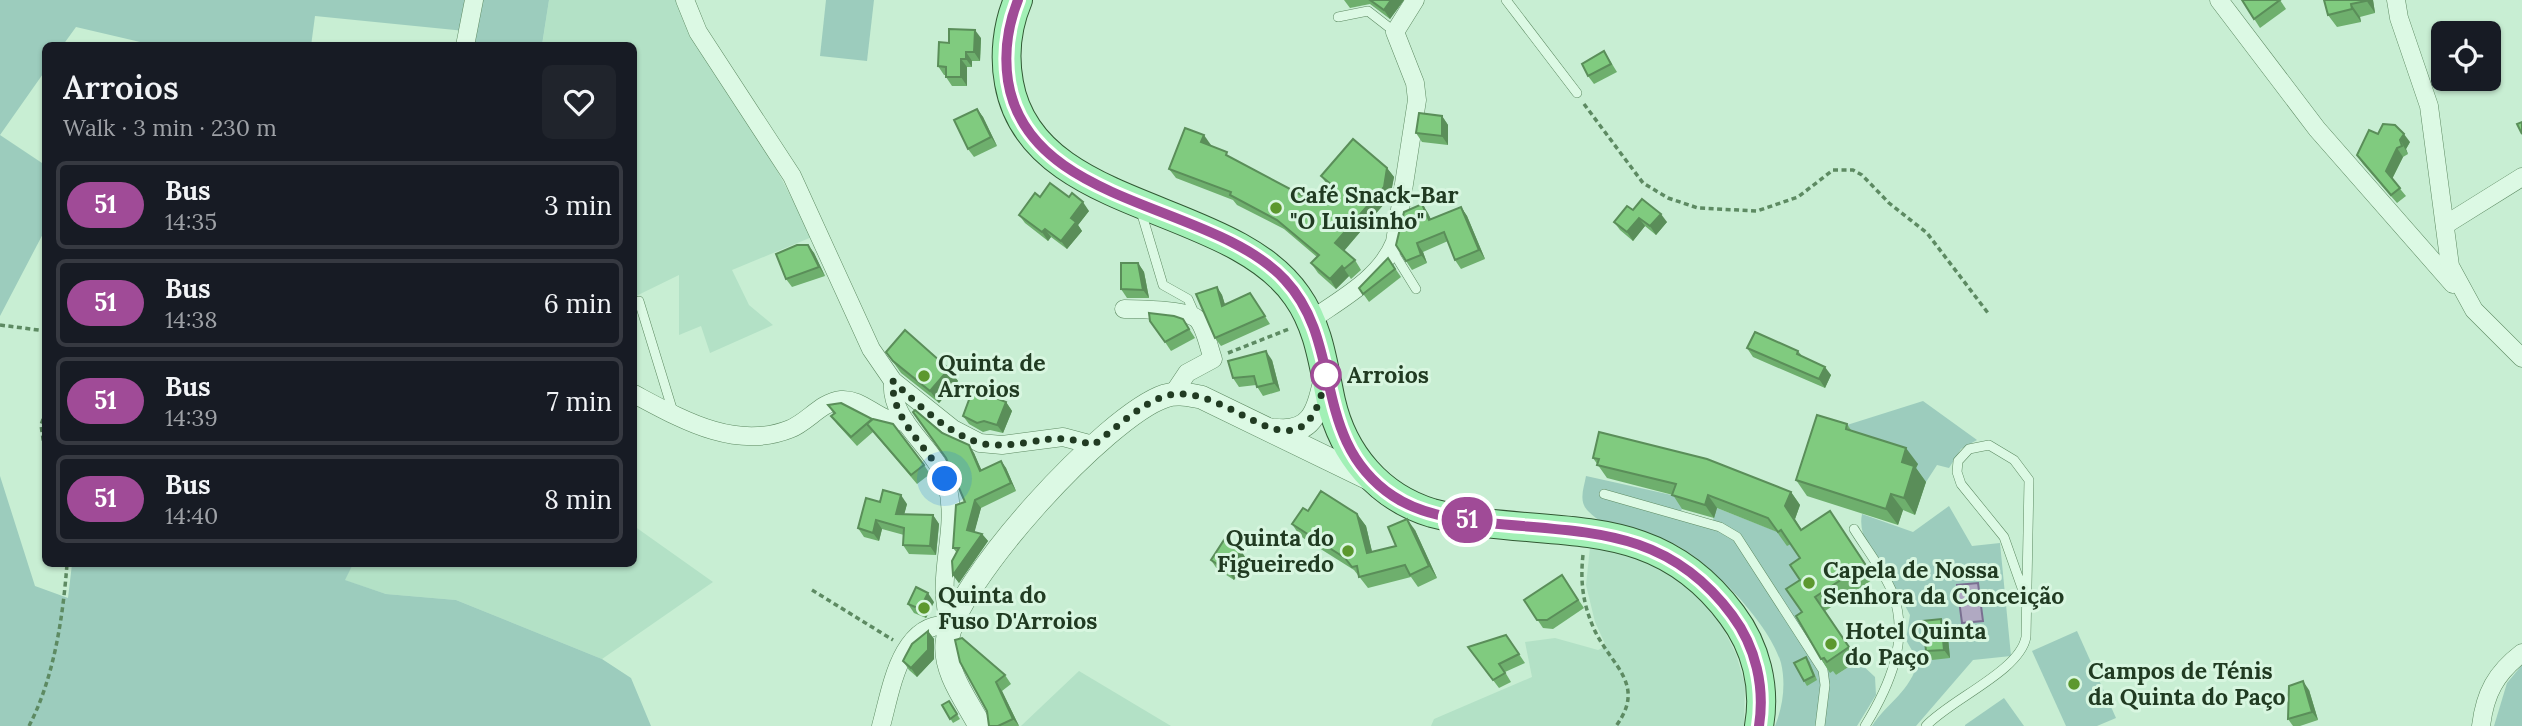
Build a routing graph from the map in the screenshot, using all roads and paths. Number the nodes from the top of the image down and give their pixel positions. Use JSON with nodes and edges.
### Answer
{"nodes":[{"id":1,"x":474,"y":0,"type":"edge"},
{"id":2,"x":685,"y":0,"type":"edge"},
{"id":3,"x":1018,"y":0,"type":"edge"},
{"id":4,"x":1415,"y":0,"type":"edge"},
{"id":5,"x":1506,"y":0,"type":"edge"},
{"id":6,"x":2219,"y":0,"type":"edge"},
{"id":7,"x":2396,"y":0,"type":"edge"},
{"id":8,"x":1338,"y":17,"type":"dead end"},
{"id":9,"x":1395,"y":32,"type":"junction"},
{"id":10,"x":466,"y":42,"type":"edge"},
{"id":11,"x":1577,"y":93,"type":"joint"},
{"id":12,"x":2522,"y":177,"type":"edge"},
{"id":13,"x":1138,"y":203,"type":"junction"},
{"id":14,"x":2445,"y":225,"type":"junction"},
{"id":15,"x":1392,"y":250,"type":"junction"},
{"id":16,"x":1416,"y":289,"type":"dead end"},
{"id":17,"x":2464,"y":296,"type":"junction"},
{"id":18,"x":639,"y":302,"type":"dead end"},
{"id":19,"x":1125,"y":309,"type":"dead end"},
{"id":20,"x":1988,"y":313,"type":"dead end"},
{"id":21,"x":1196,"y":319,"type":"junction"},
{"id":22,"x":1311,"y":320,"type":"junction"},
{"id":23,"x":0,"y":325,"type":"edge"},
{"id":24,"x":42,"y":330,"type":"edge"},
{"id":25,"x":2522,"y":358,"type":"edge"},
{"id":26,"x":1213,"y":359,"type":"junction"},
{"id":27,"x":1326,"y":376,"type":"junction"},
{"id":28,"x":893,"y":381,"type":"junction"},
{"id":29,"x":1173,"y":394,"type":"junction"},
{"id":30,"x":637,"y":396,"type":"edge"},
{"id":31,"x":675,"y":416,"type":"junction"},
{"id":32,"x":905,"y":421,"type":"junction"},
{"id":33,"x":1272,"y":429,"type":"junction"},
{"id":34,"x":1342,"y":433,"type":"junction"},
{"id":35,"x":1093,"y":445,"type":"junction"},
{"id":36,"x":1301,"y":445,"type":"junction"},
{"id":37,"x":1374,"y":481,"type":"junction"},
{"id":38,"x":1604,"y":494,"type":"dead end"},
{"id":39,"x":1854,"y":529,"type":"dead end"},
{"id":40,"x":1586,"y":534,"type":"junction"},
{"id":41,"x":66,"y":567,"type":"edge"},
{"id":42,"x":812,"y":590,"type":"dead end"},
{"id":43,"x":2027,"y":602,"type":"junction"},
{"id":44,"x":951,"y":625,"type":"junction"},
{"id":45,"x":906,"y":648,"type":"junction"},
{"id":46,"x":2522,"y":653,"type":"edge"},
{"id":47,"x":29,"y":726,"type":"edge"},
{"id":48,"x":881,"y":726,"type":"edge"},
{"id":49,"x":980,"y":726,"type":"edge"},
{"id":50,"x":1616,"y":726,"type":"edge"},
{"id":51,"x":1759,"y":726,"type":"edge"},
{"id":52,"x":1820,"y":726,"type":"edge"},
{"id":53,"x":1865,"y":726,"type":"edge"},
{"id":54,"x":1926,"y":726,"type":"edge"},
{"id":55,"x":2481,"y":726,"type":"edge"}],
"edges":[{"from":1,"to":10,"type":"street"},
{"from":2,"to":28,"type":"street"},
{"from":3,"to":13,"type":"main road"},
{"from":4,"to":9,"type":"street"},
{"from":5,"to":11,"type":"lane"},
{"from":6,"to":17,"type":"street"},
{"from":7,"to":14,"type":"street"},
{"from":8,"to":9,"type":"lane"},
{"from":9,"to":15,"type":"street"},
{"from":11,"to":20,"type":"path"},
{"from":12,"to":14,"type":"street"},
{"from":13,"to":21,"type":"lane"},
{"from":13,"to":22,"type":"main road"},
{"from":14,"to":17,"type":"street"},
{"from":15,"to":16,"type":"lane"},
{"from":15,"to":22,"type":"street"},
{"from":17,"to":25,"type":"street"},
{"from":18,"to":31,"type":"lane"},
{"from":19,"to":21,"type":"street"},
{"from":21,"to":26,"type":"street"},
{"from":22,"to":26,"type":"path"},
{"from":22,"to":27,"type":"main road"},
{"from":23,"to":24,"type":"path"},
{"from":26,"to":29,"type":"street"},
{"from":27,"to":33,"type":"street"},
{"from":27,"to":34,"type":"main road"},
{"from":28,"to":32,"type":"street"},
{"from":28,"to":35,"type":"street"},
{"from":29,"to":33,"type":"street"},
{"from":29,"to":35,"type":"street"},
{"from":30,"to":31,"type":"street"},
{"from":31,"to":32,"type":"street"},
{"from":32,"to":44,"type":"street"},
{"from":33,"to":34,"type":"street"},
{"from":33,"to":36,"type":"street"},
{"from":34,"to":36,"type":"street"},
{"from":34,"to":37,"type":"main road"},
{"from":35,"to":44,"type":"street"},
{"from":36,"to":37,"type":"street"},
{"from":37,"to":40,"type":"main road"},
{"from":38,"to":52,"type":"lane"},
{"from":39,"to":53,"type":"lane"},
{"from":40,"to":50,"type":"path"},
{"from":40,"to":51,"type":"main road"},
{"from":41,"to":47,"type":"path"},
{"from":42,"to":45,"type":"path"},
{"from":43,"to":43,"type":"lane"},
{"from":43,"to":54,"type":"lane"},
{"from":44,"to":45,"type":"street"},
{"from":44,"to":49,"type":"street"},
{"from":45,"to":48,"type":"street"},
{"from":46,"to":55,"type":"street"}]}
